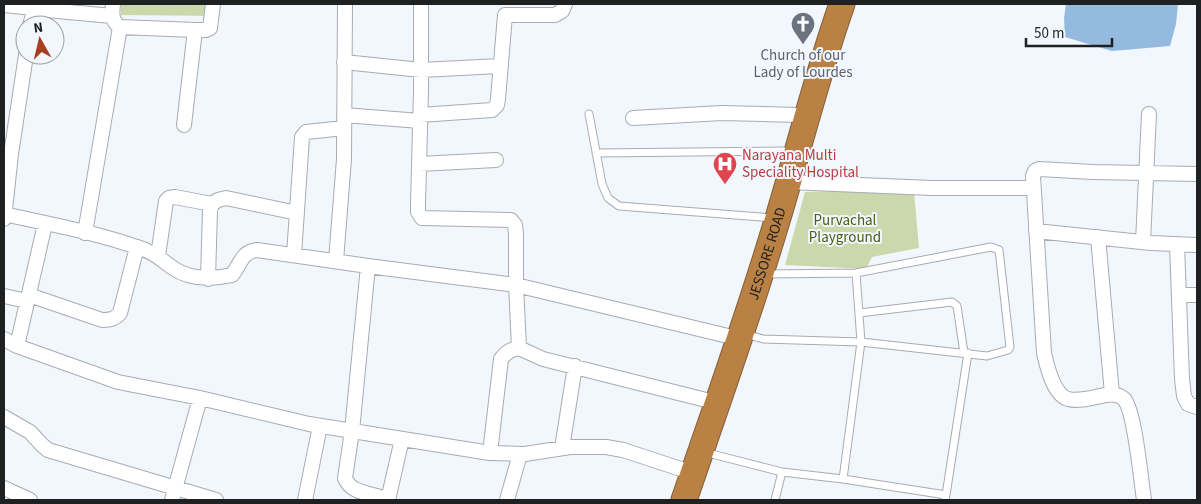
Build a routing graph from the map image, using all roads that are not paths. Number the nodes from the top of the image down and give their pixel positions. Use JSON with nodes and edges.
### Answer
{"nodes":[{"id":1,"x":213,"y":4,"type":"edge"},
{"id":2,"x":345,"y":4,"type":"edge"},
{"id":3,"x":421,"y":4,"type":"edge"},
{"id":4,"x":565,"y":4,"type":"edge"},
{"id":5,"x":828,"y":4,"type":"edge"},
{"id":6,"x":842,"y":4,"type":"edge"},
{"id":7,"x":4,"y":5,"type":"edge"},
{"id":8,"x":33,"y":12,"type":"edge"},
{"id":9,"x":115,"y":16,"type":"edge"},
{"id":10,"x":195,"y":30,"type":"junction"},
{"id":11,"x":344,"y":62,"type":"junction"},
{"id":12,"x":24,"y":65,"type":"edge"},
{"id":13,"x":500,"y":66,"type":"junction"},
{"id":14,"x":421,"y":70,"type":"junction"},
{"id":15,"x":589,"y":114,"type":"dead end"},
{"id":16,"x":1149,"y":114,"type":"dead end"},
{"id":17,"x":797,"y":115,"type":"junction"},
{"id":18,"x":420,"y":118,"type":"junction"},
{"id":19,"x":633,"y":118,"type":"dead end"},
{"id":20,"x":344,"y":122,"type":"junction"},
{"id":21,"x":184,"y":125,"type":"dead end"},
{"id":22,"x":787,"y":151,"type":"junction"},
{"id":23,"x":596,"y":153,"type":"junction"},
{"id":24,"x":496,"y":160,"type":"dead end"},
{"id":25,"x":419,"y":164,"type":"junction"},
{"id":26,"x":1145,"y":173,"type":"junction"},
{"id":27,"x":1197,"y":174,"type":"edge"},
{"id":28,"x":788,"y":182,"type":"junction"},
{"id":29,"x":1033,"y":188,"type":"junction"},
{"id":30,"x":212,"y":204,"type":"junction"},
{"id":31,"x":297,"y":212,"type":"junction"},
{"id":32,"x":4,"y":216,"type":"edge"},
{"id":33,"x":772,"y":218,"type":"junction"},
{"id":34,"x":45,"y":224,"type":"junction"},
{"id":35,"x":1036,"y":230,"type":"junction"},
{"id":36,"x":85,"y":233,"type":"junction"},
{"id":37,"x":1098,"y":237,"type":"junction"},
{"id":38,"x":1143,"y":242,"type":"junction"},
{"id":39,"x":1177,"y":245,"type":"junction"},
{"id":40,"x":1197,"y":245,"type":"edge"},
{"id":41,"x":137,"y":247,"type":"junction"},
{"id":42,"x":294,"y":255,"type":"junction"},
{"id":43,"x":158,"y":256,"type":"junction"},
{"id":44,"x":336,"y":261,"type":"junction"},
{"id":45,"x":368,"y":266,"type":"junction"},
{"id":46,"x":856,"y":273,"type":"junction"},
{"id":47,"x":761,"y":274,"type":"junction"},
{"id":48,"x":208,"y":279,"type":"junction"},
{"id":49,"x":516,"y":286,"type":"junction"},
{"id":50,"x":1179,"y":295,"type":"junction"},
{"id":51,"x":1197,"y":295,"type":"edge"},
{"id":52,"x":4,"y":296,"type":"edge"},
{"id":53,"x":28,"y":298,"type":"junction"},
{"id":54,"x":859,"y":313,"type":"junction"},
{"id":55,"x":735,"y":334,"type":"junction"},
{"id":56,"x":4,"y":340,"type":"edge"},
{"id":57,"x":861,"y":342,"type":"junction"},
{"id":58,"x":17,"y":346,"type":"junction"},
{"id":59,"x":519,"y":348,"type":"junction"},
{"id":60,"x":966,"y":353,"type":"junction"},
{"id":61,"x":575,"y":366,"type":"junction"},
{"id":62,"x":1112,"y":394,"type":"junction"},
{"id":63,"x":200,"y":398,"type":"junction"},
{"id":64,"x":711,"y":401,"type":"junction"},
{"id":65,"x":1197,"y":407,"type":"edge"},
{"id":66,"x":4,"y":417,"type":"edge"},
{"id":67,"x":320,"y":426,"type":"junction"},
{"id":68,"x":352,"y":431,"type":"junction"},
{"id":69,"x":402,"y":439,"type":"junction"},
{"id":70,"x":562,"y":448,"type":"junction"},
{"id":71,"x":490,"y":452,"type":"junction"},
{"id":72,"x":520,"y":454,"type":"junction"},
{"id":73,"x":692,"y":464,"type":"junction"},
{"id":74,"x":782,"y":472,"type":"junction"},
{"id":75,"x":843,"y":479,"type":"junction"},
{"id":76,"x":4,"y":488,"type":"edge"},
{"id":77,"x":173,"y":494,"type":"edge"},
{"id":78,"x":945,"y":498,"type":"edge"},
{"id":79,"x":30,"y":500,"type":"edge"},
{"id":80,"x":216,"y":500,"type":"edge"},
{"id":81,"x":305,"y":500,"type":"edge"},
{"id":82,"x":384,"y":500,"type":"edge"},
{"id":83,"x":388,"y":500,"type":"edge"},
{"id":84,"x":507,"y":500,"type":"edge"},
{"id":85,"x":672,"y":500,"type":"edge"},
{"id":86,"x":684,"y":500,"type":"edge"},
{"id":87,"x":775,"y":500,"type":"edge"},
{"id":88,"x":1144,"y":500,"type":"edge"}],
"edges":[{"from":1,"to":10,"type":"street"},
{"from":2,"to":11,"type":"street"},
{"from":3,"to":14,"type":"street"},
{"from":4,"to":13,"type":"street"},
{"from":5,"to":17,"type":"highway"},
{"from":6,"to":28,"type":"highway","name":"JESSORE ROAD"},
{"from":7,"to":8,"type":"street"},
{"from":8,"to":9,"type":"street"},
{"from":9,"to":10,"type":"street"},
{"from":9,"to":36,"type":"street"},
{"from":10,"to":21,"type":"street"},
{"from":11,"to":14,"type":"street"},
{"from":11,"to":20,"type":"street"},
{"from":12,"to":32,"type":"street"},
{"from":13,"to":14,"type":"street"},
{"from":13,"to":18,"type":"street"},
{"from":14,"to":18,"type":"street"},
{"from":15,"to":23,"type":"lane"},
{"from":16,"to":26,"type":"street"},
{"from":17,"to":19,"type":"street"},
{"from":17,"to":22,"type":"highway"},
{"from":18,"to":20,"type":"street"},
{"from":18,"to":25,"type":"street"},
{"from":20,"to":31,"type":"street"},
{"from":20,"to":44,"type":"street"},
{"from":22,"to":23,"type":"lane"},
{"from":22,"to":33,"type":"highway"},
{"from":23,"to":33,"type":"lane"},
{"from":24,"to":25,"type":"street"},
{"from":25,"to":49,"type":"street"},
{"from":26,"to":27,"type":"street"},
{"from":26,"to":29,"type":"street"},
{"from":26,"to":38,"type":"street"},
{"from":28,"to":29,"type":"street"},
{"from":28,"to":33,"type":"highway","name":"JESSORE ROAD"},
{"from":29,"to":35,"type":"street"},
{"from":30,"to":31,"type":"street"},
{"from":30,"to":43,"type":"street"},
{"from":30,"to":48,"type":"street"},
{"from":31,"to":42,"type":"street"},
{"from":32,"to":34,"type":"street"},
{"from":33,"to":47,"type":"highway","name":"JESSORE ROAD"},
{"from":33,"to":55,"type":"highway"},
{"from":34,"to":36,"type":"street"},
{"from":34,"to":53,"type":"street"},
{"from":35,"to":37,"type":"street"},
{"from":35,"to":62,"type":"street"},
{"from":36,"to":41,"type":"street"},
{"from":37,"to":38,"type":"street"},
{"from":37,"to":62,"type":"street"},
{"from":38,"to":39,"type":"street"},
{"from":39,"to":40,"type":"street"},
{"from":39,"to":50,"type":"street"},
{"from":41,"to":43,"type":"street"},
{"from":41,"to":53,"type":"street"},
{"from":42,"to":44,"type":"street"},
{"from":42,"to":48,"type":"street"},
{"from":43,"to":48,"type":"street"},
{"from":44,"to":45,"type":"street"},
{"from":45,"to":49,"type":"street"},
{"from":45,"to":68,"type":"street"},
{"from":46,"to":47,"type":"lane"},
{"from":46,"to":54,"type":"lane"},
{"from":46,"to":60,"type":"lane"},
{"from":47,"to":55,"type":"highway","name":"JESSORE ROAD"},
{"from":49,"to":55,"type":"street"},
{"from":49,"to":59,"type":"street"},
{"from":50,"to":51,"type":"street"},
{"from":50,"to":65,"type":"street"},
{"from":52,"to":53,"type":"street"},
{"from":53,"to":58,"type":"street"},
{"from":54,"to":57,"type":"lane"},
{"from":54,"to":60,"type":"lane"},
{"from":55,"to":57,"type":"lane"},
{"from":55,"to":64,"type":"highway","name":"JESSORE ROAD"},
{"from":56,"to":58,"type":"street"},
{"from":57,"to":60,"type":"lane"},
{"from":57,"to":75,"type":"lane"},
{"from":58,"to":63,"type":"street"},
{"from":59,"to":61,"type":"street"},
{"from":59,"to":71,"type":"street"},
{"from":60,"to":78,"type":"lane"},
{"from":61,"to":64,"type":"street"},
{"from":61,"to":70,"type":"street"},
{"from":62,"to":88,"type":"street"},
{"from":63,"to":67,"type":"street"},
{"from":63,"to":77,"type":"street"},
{"from":64,"to":73,"type":"highway","name":"JESSORE ROAD"},
{"from":66,"to":77,"type":"street"},
{"from":67,"to":68,"type":"street"},
{"from":67,"to":81,"type":"street"},
{"from":68,"to":69,"type":"street"},
{"from":68,"to":82,"type":"street"},
{"from":69,"to":71,"type":"street"},
{"from":69,"to":83,"type":"street"},
{"from":70,"to":72,"type":"street"},
{"from":70,"to":73,"type":"street"},
{"from":71,"to":72,"type":"street"},
{"from":72,"to":84,"type":"street"},
{"from":73,"to":74,"type":"lane"},
{"from":73,"to":85,"type":"highway"},
{"from":73,"to":86,"type":"highway","name":"JESSORE ROAD"},
{"from":74,"to":75,"type":"lane"},
{"from":74,"to":87,"type":"lane"},
{"from":75,"to":78,"type":"lane"},
{"from":76,"to":79,"type":"street"},
{"from":77,"to":80,"type":"street"}]}
